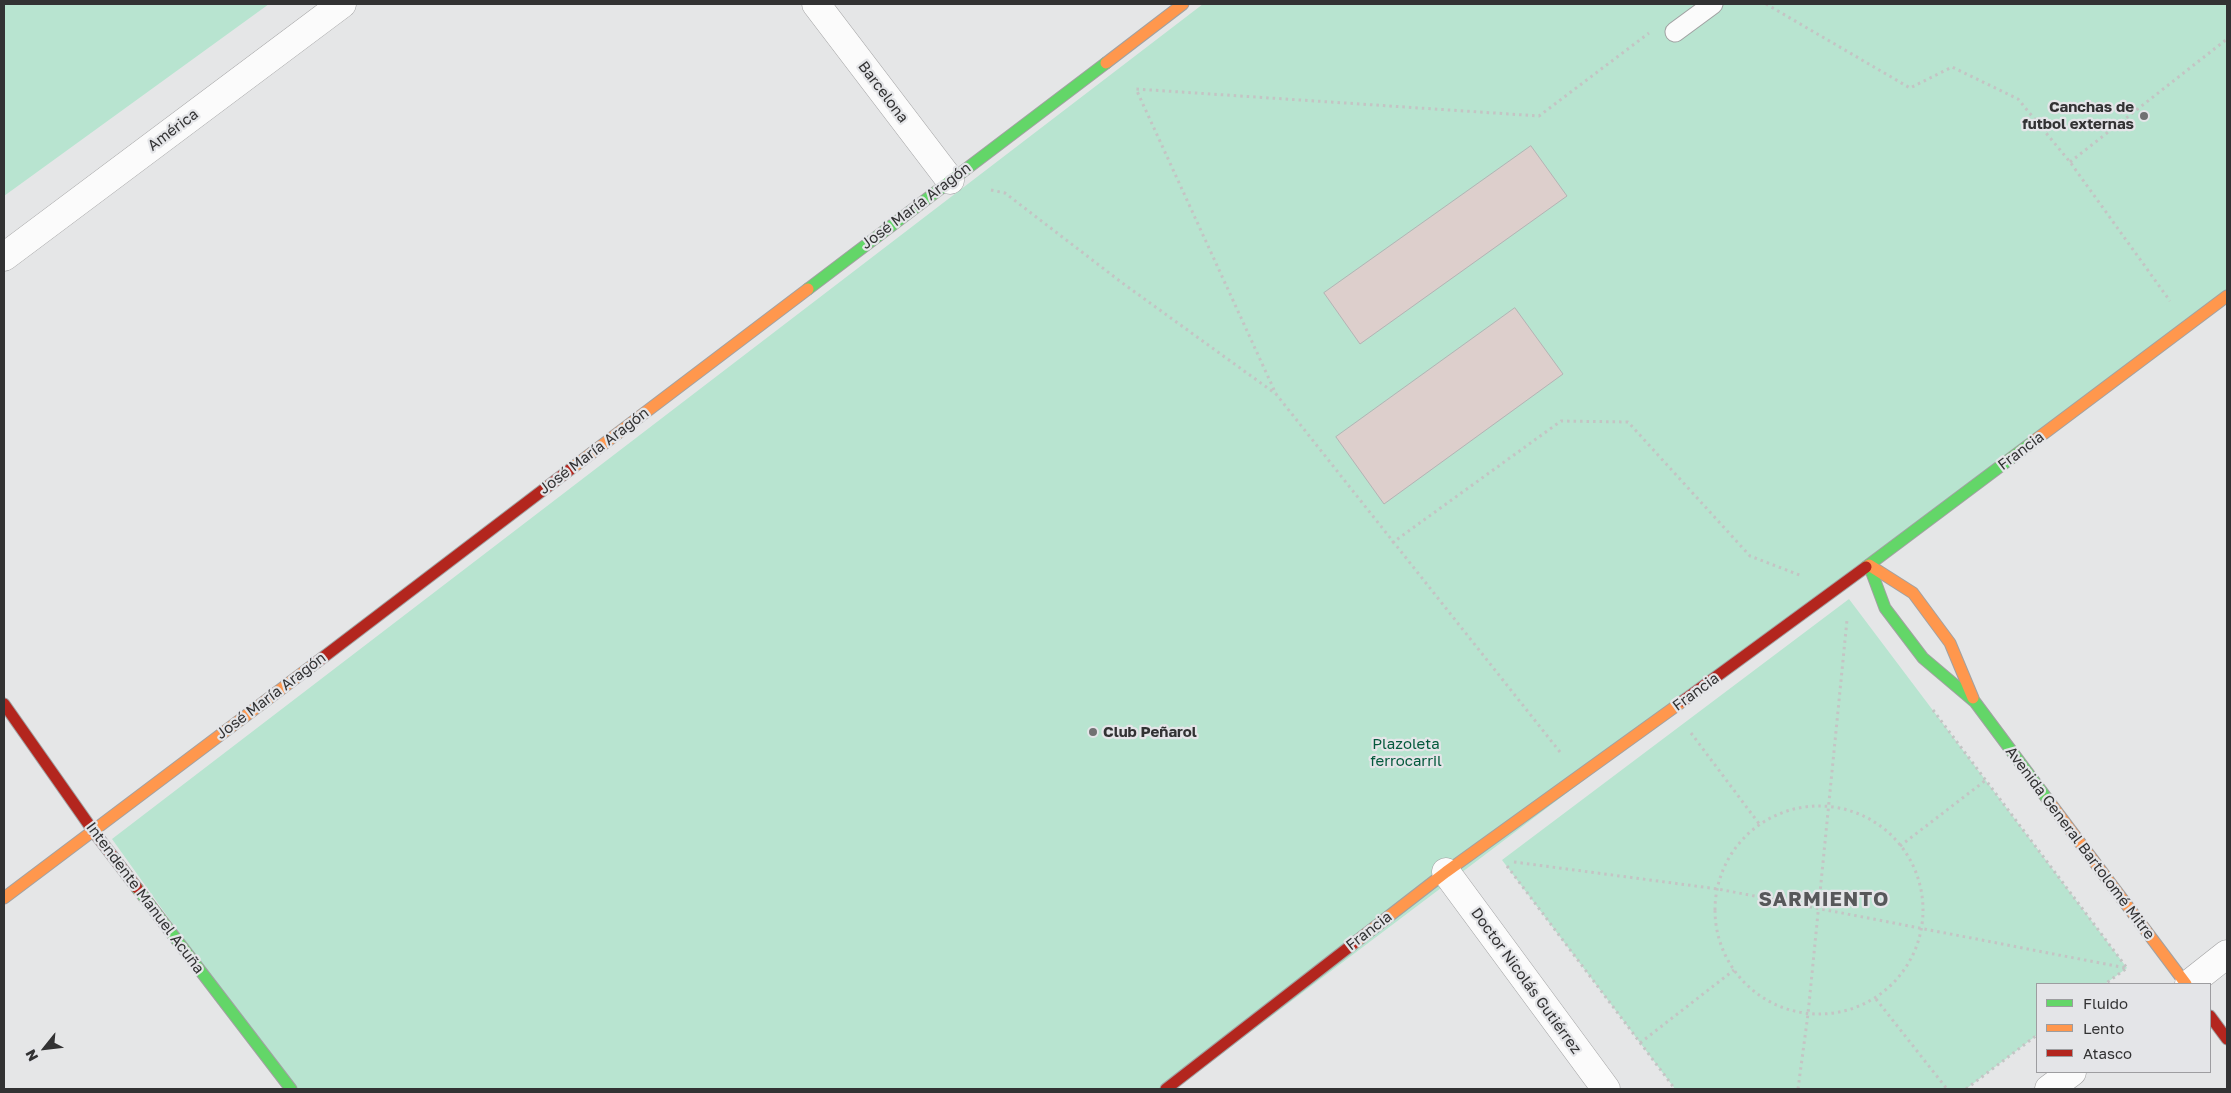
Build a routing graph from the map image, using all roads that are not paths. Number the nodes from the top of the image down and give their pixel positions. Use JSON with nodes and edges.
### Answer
{"nodes":[{"id":1,"x":342,"y":4,"type":"edge"},
{"id":2,"x":816,"y":4,"type":"edge"},
{"id":3,"x":1183,"y":4,"type":"edge"},
{"id":4,"x":1713,"y":4,"type":"edge"},
{"id":5,"x":1675,"y":32,"type":"dead end"},
{"id":6,"x":950,"y":180,"type":"junction"},
{"id":7,"x":4,"y":257,"type":"edge"},
{"id":8,"x":2227,"y":296,"type":"edge"},
{"id":9,"x":1869,"y":565,"type":"junction"},
{"id":10,"x":1975,"y":702,"type":"junction"},
{"id":11,"x":4,"y":704,"type":"edge"},
{"id":12,"x":94,"y":832,"type":"junction"},
{"id":13,"x":1446,"y":872,"type":"junction"},
{"id":14,"x":4,"y":898,"type":"edge"},
{"id":15,"x":2227,"y":954,"type":"edge"},
{"id":16,"x":2186,"y":983,"type":"edge"},
{"id":17,"x":2188,"y":983,"type":"edge"},
{"id":18,"x":2211,"y":1017,"type":"edge"},
{"id":19,"x":2227,"y":1039,"type":"edge"},
{"id":20,"x":2071,"y":1073,"type":"edge"},
{"id":21,"x":291,"y":1089,"type":"edge"},
{"id":22,"x":1166,"y":1089,"type":"edge"},
{"id":23,"x":1606,"y":1089,"type":"edge"},
{"id":24,"x":2049,"y":1089,"type":"edge"}],
"edges":[{"from":1,"to":7,"type":"street","name":"América"},
{"from":2,"to":6,"type":"street","name":"Barcelona"},
{"from":3,"to":6,"type":"street","name":"José María Aragón"},
{"from":4,"to":5,"type":"lane"},
{"from":6,"to":12,"type":"street","name":"José María Aragón"},
{"from":8,"to":9,"type":"street","name":"Francia"},
{"from":9,"to":10,"type":"street","name":"Avenida General Bartolomé Mitre"},
{"from":9,"to":10,"type":"street","name":"Avenida General Bartolomé Mitre"},
{"from":9,"to":13,"type":"street","name":"Francia"},
{"from":10,"to":16,"type":"street","name":"Avenida General Bartolomé Mitre"},
{"from":11,"to":12,"type":"street","name":"Intendente Manuel Acuña"},
{"from":12,"to":14,"type":"street","name":"José María Aragón"},
{"from":12,"to":21,"type":"street","name":"Intendente Manuel Acuña"},
{"from":13,"to":22,"type":"street","name":"Francia"},
{"from":13,"to":23,"type":"street","name":"Doctor Nicolás Gutiérrez"},
{"from":15,"to":17,"type":"street"},
{"from":18,"to":19,"type":"street"},
{"from":20,"to":24,"type":"street"}]}
